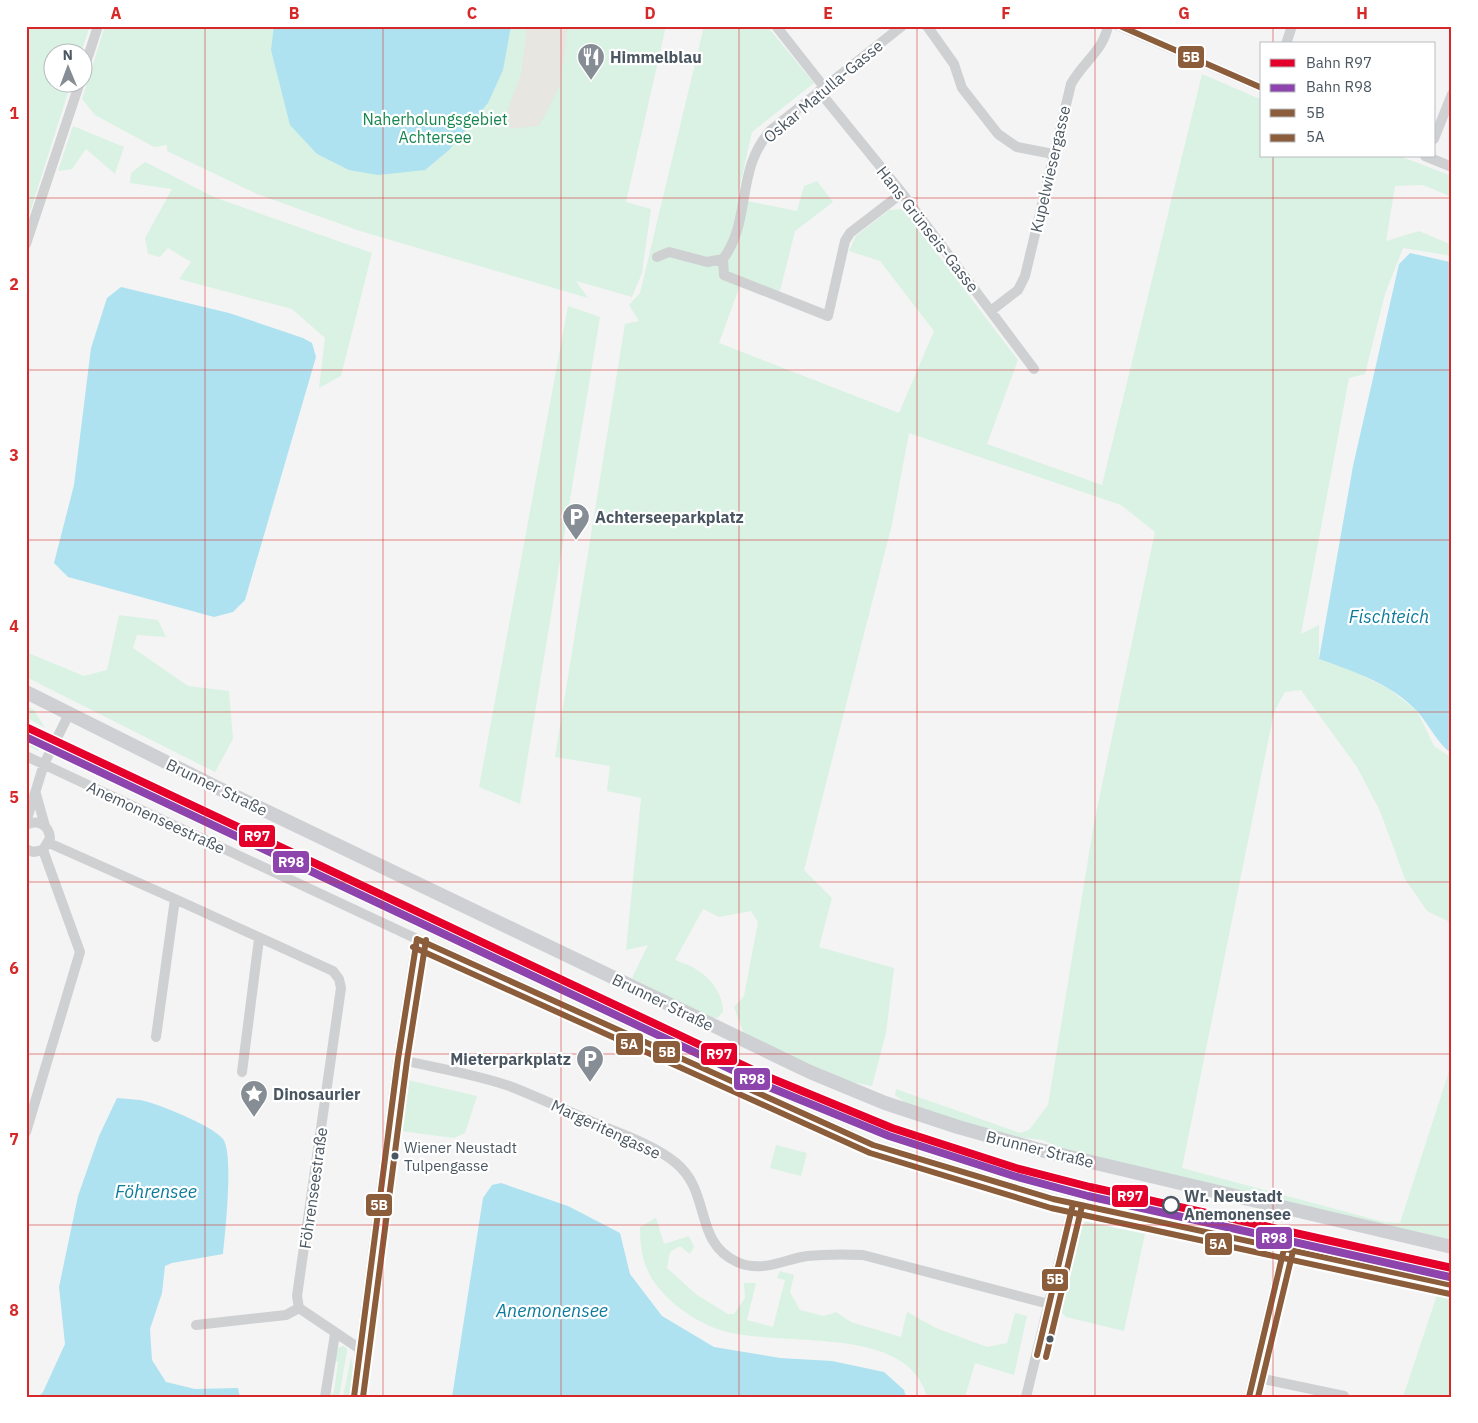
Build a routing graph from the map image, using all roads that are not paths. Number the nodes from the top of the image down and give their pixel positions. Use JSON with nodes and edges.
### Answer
{"nodes":[{"id":1,"x":98,"y":26,"type":"edge"},
{"id":2,"x":776,"y":26,"type":"edge"},
{"id":3,"x":902,"y":26,"type":"edge"},
{"id":4,"x":926,"y":26,"type":"edge"},
{"id":5,"x":1108,"y":26,"type":"edge"},
{"id":6,"x":1119,"y":26,"type":"edge"},
{"id":7,"x":1292,"y":26,"type":"edge"},
{"id":8,"x":1287,"y":42,"type":"edge"},
{"id":9,"x":92,"y":44,"type":"edge"},
{"id":10,"x":1260,"y":87,"type":"edge"},
{"id":11,"x":822,"y":89,"type":"junction"},
{"id":12,"x":77,"y":92,"type":"edge"},
{"id":13,"x":1452,"y":94,"type":"edge"},
{"id":14,"x":1436,"y":134,"type":"edge"},
{"id":15,"x":1053,"y":154,"type":"junction"},
{"id":16,"x":1429,"y":158,"type":"edge"},
{"id":17,"x":1452,"y":167,"type":"edge"},
{"id":18,"x":902,"y":193,"type":"junction"},
{"id":19,"x":26,"y":244,"type":"edge"},
{"id":20,"x":656,"y":257,"type":"dead end"},
{"id":21,"x":723,"y":259,"type":"junction"},
{"id":22,"x":992,"y":310,"type":"junction"},
{"id":23,"x":1034,"y":369,"type":"dead end"},
{"id":24,"x":26,"y":692,"type":"edge"},
{"id":25,"x":69,"y":714,"type":"junction"},
{"id":26,"x":26,"y":756,"type":"edge"},
{"id":27,"x":44,"y":764,"type":"junction"},
{"id":28,"x":36,"y":793,"type":"junction"},
{"id":29,"x":26,"y":823,"type":"edge"},
{"id":30,"x":45,"y":826,"type":"junction"},
{"id":31,"x":46,"y":846,"type":"junction"},
{"id":32,"x":26,"y":849,"type":"edge"},
{"id":33,"x":175,"y":899,"type":"junction"},
{"id":34,"x":259,"y":939,"type":"junction"},
{"id":35,"x":417,"y":939,"type":"junction"},
{"id":36,"x":156,"y":1037,"type":"dead end"},
{"id":37,"x":398,"y":1059,"type":"junction"},
{"id":38,"x":242,"y":1072,"type":"dead end"},
{"id":39,"x":26,"y":1132,"type":"edge"},
{"id":40,"x":1073,"y":1204,"type":"junction"},
{"id":41,"x":1452,"y":1246,"type":"edge"},
{"id":42,"x":1284,"y":1249,"type":"junction"},
{"id":43,"x":1452,"y":1285,"type":"edge"},
{"id":44,"x":1049,"y":1304,"type":"junction"},
{"id":45,"x":299,"y":1308,"type":"junction"},
{"id":46,"x":196,"y":1325,"type":"dead end"},
{"id":47,"x":335,"y":1334,"type":"junction"},
{"id":48,"x":360,"y":1349,"type":"junction"},
{"id":49,"x":1254,"y":1377,"type":"junction"},
{"id":50,"x":1344,"y":1396,"type":"edge"},
{"id":51,"x":325,"y":1397,"type":"edge"},
{"id":52,"x":354,"y":1397,"type":"edge"},
{"id":53,"x":1026,"y":1397,"type":"edge"},
{"id":54,"x":1249,"y":1397,"type":"edge"}],
"edges":[{"from":1,"to":9,"type":"street"},
{"from":2,"to":11,"type":"street","name":"Hans Grünseis-Gasse"},
{"from":3,"to":11,"type":"street","name":"Oskar Matulla-Gasse"},
{"from":4,"to":15,"type":"street"},
{"from":5,"to":15,"type":"street","name":"Kupelwiesergasse"},
{"from":6,"to":10,"type":"street"},
{"from":7,"to":8,"type":"street"},
{"from":11,"to":18,"type":"street","name":"Hans Grünseis-Gasse"},
{"from":11,"to":21,"type":"street","name":"Oskar Matulla-Gasse"},
{"from":12,"to":19,"type":"street"},
{"from":13,"to":14,"type":"street"},
{"from":15,"to":22,"type":"street","name":"Kupelwiesergasse"},
{"from":16,"to":17,"type":"street"},
{"from":18,"to":21,"type":"street"},
{"from":18,"to":22,"type":"street","name":"Hans Grünseis-Gasse"},
{"from":20,"to":21,"type":"street"},
{"from":22,"to":23,"type":"street","name":"Hans Grünseis-Gasse"},
{"from":24,"to":25,"type":"main road","name":"Brunner Straße"},
{"from":25,"to":27,"type":"street"},
{"from":25,"to":41,"type":"main road","name":"Brunner Straße"},
{"from":26,"to":27,"type":"street","name":"Anemonenseestraße"},
{"from":27,"to":28,"type":"street"},
{"from":27,"to":35,"type":"street","name":"Anemonenseestraße"},
{"from":28,"to":29,"type":"street"},
{"from":28,"to":30,"type":"street"},
{"from":29,"to":30,"type":"street"},
{"from":30,"to":31,"type":"street"},
{"from":31,"to":32,"type":"street"},
{"from":31,"to":33,"type":"street","name":"Föhrenseestraße"},
{"from":31,"to":39,"type":"street"},
{"from":33,"to":34,"type":"street","name":"Föhrenseestraße"},
{"from":33,"to":36,"type":"street"},
{"from":34,"to":38,"type":"street"},
{"from":34,"to":45,"type":"street","name":"Föhrenseestraße"},
{"from":35,"to":37,"type":"street"},
{"from":35,"to":40,"type":"street","name":"Anemonenseestraße"},
{"from":37,"to":44,"type":"street","name":"Margeritengasse"},
{"from":37,"to":48,"type":"street"},
{"from":40,"to":42,"type":"street","name":"Anemonenseestraße"},
{"from":40,"to":44,"type":"street"},
{"from":42,"to":43,"type":"street","name":"Anemonenseestraße"},
{"from":42,"to":49,"type":"street"},
{"from":44,"to":53,"type":"street"},
{"from":45,"to":46,"type":"street"},
{"from":45,"to":47,"type":"street"},
{"from":47,"to":48,"type":"street"},
{"from":47,"to":51,"type":"street"},
{"from":48,"to":52,"type":"street"},
{"from":49,"to":50,"type":"street"},
{"from":49,"to":54,"type":"street"}]}
